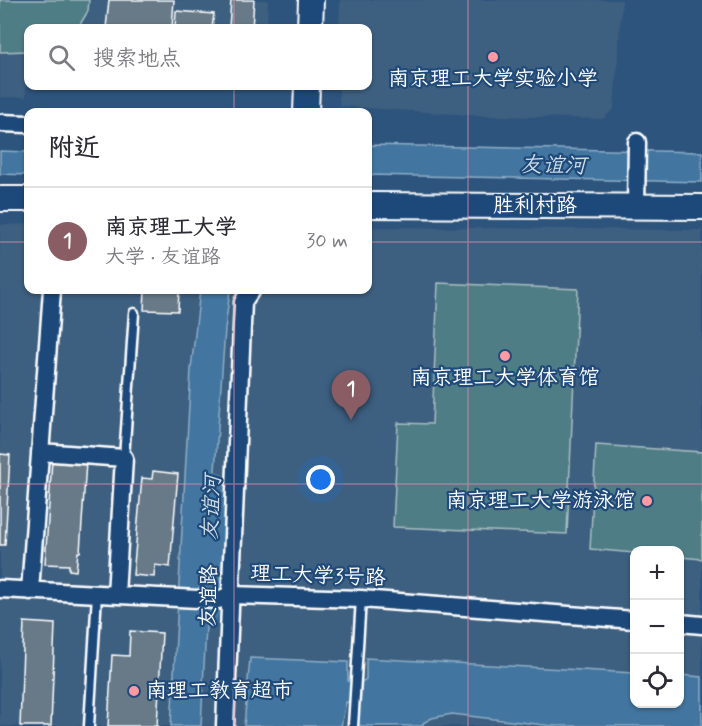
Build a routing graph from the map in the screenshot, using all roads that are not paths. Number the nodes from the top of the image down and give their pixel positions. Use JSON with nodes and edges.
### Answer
{"nodes":[{"id":1,"x":311,"y":0,"type":"edge"},
{"id":2,"x":310,"y":24,"type":"edge"},
{"id":3,"x":307,"y":90,"type":"edge"},
{"id":4,"x":306,"y":108,"type":"edge"},
{"id":5,"x":0,"y":123,"type":"edge"},
{"id":6,"x":24,"y":124,"type":"edge"},
{"id":7,"x":637,"y":142,"type":"dead end"},
{"id":8,"x":0,"y":199,"type":"edge"},
{"id":9,"x":24,"y":199,"type":"edge"},
{"id":10,"x":372,"y":205,"type":"edge"},
{"id":11,"x":636,"y":207,"type":"junction"},
{"id":12,"x":702,"y":207,"type":"edge"},
{"id":13,"x":52,"y":294,"type":"edge"},
{"id":14,"x":248,"y":294,"type":"edge"},
{"id":15,"x":134,"y":313,"type":"dead end"},
{"id":16,"x":40,"y":452,"type":"junction"},
{"id":17,"x":124,"y":458,"type":"junction"},
{"id":18,"x":0,"y":589,"type":"edge"},
{"id":19,"x":30,"y":591,"type":"junction"},
{"id":20,"x":97,"y":594,"type":"junction"},
{"id":21,"x":116,"y":595,"type":"junction"},
{"id":22,"x":225,"y":597,"type":"junction"},
{"id":23,"x":361,"y":599,"type":"junction"},
{"id":24,"x":630,"y":620,"type":"edge"},
{"id":25,"x":684,"y":623,"type":"edge"},
{"id":26,"x":702,"y":625,"type":"edge"},
{"id":27,"x":89,"y":726,"type":"edge"},
{"id":28,"x":225,"y":726,"type":"edge"},
{"id":29,"x":353,"y":726,"type":"edge"}],
"edges":[{"from":1,"to":2,"type":"street"},
{"from":3,"to":4,"type":"street"},
{"from":5,"to":6,"type":"street"},
{"from":7,"to":11,"type":"street"},
{"from":8,"to":9,"type":"street"},
{"from":10,"to":11,"type":"street","name":"胜利村路"},
{"from":11,"to":12,"type":"street","name":"胜利村路"},
{"from":13,"to":16,"type":"street"},
{"from":14,"to":22,"type":"street","name":"友谊路"},
{"from":15,"to":17,"type":"lane"},
{"from":16,"to":17,"type":"street"},
{"from":16,"to":19,"type":"street"},
{"from":17,"to":21,"type":"street"},
{"from":18,"to":19,"type":"street","name":"理工大学3号路"},
{"from":19,"to":20,"type":"street","name":"理工大学3号路"},
{"from":20,"to":21,"type":"street","name":"理工大学3号路"},
{"from":20,"to":27,"type":"lane"},
{"from":21,"to":22,"type":"street","name":"理工大学3号路"},
{"from":22,"to":23,"type":"street","name":"理工大学3号路"},
{"from":22,"to":28,"type":"street","name":"友谊路"},
{"from":23,"to":24,"type":"street","name":"理工大学3号路"},
{"from":23,"to":29,"type":"lane"},
{"from":25,"to":26,"type":"street"}]}
